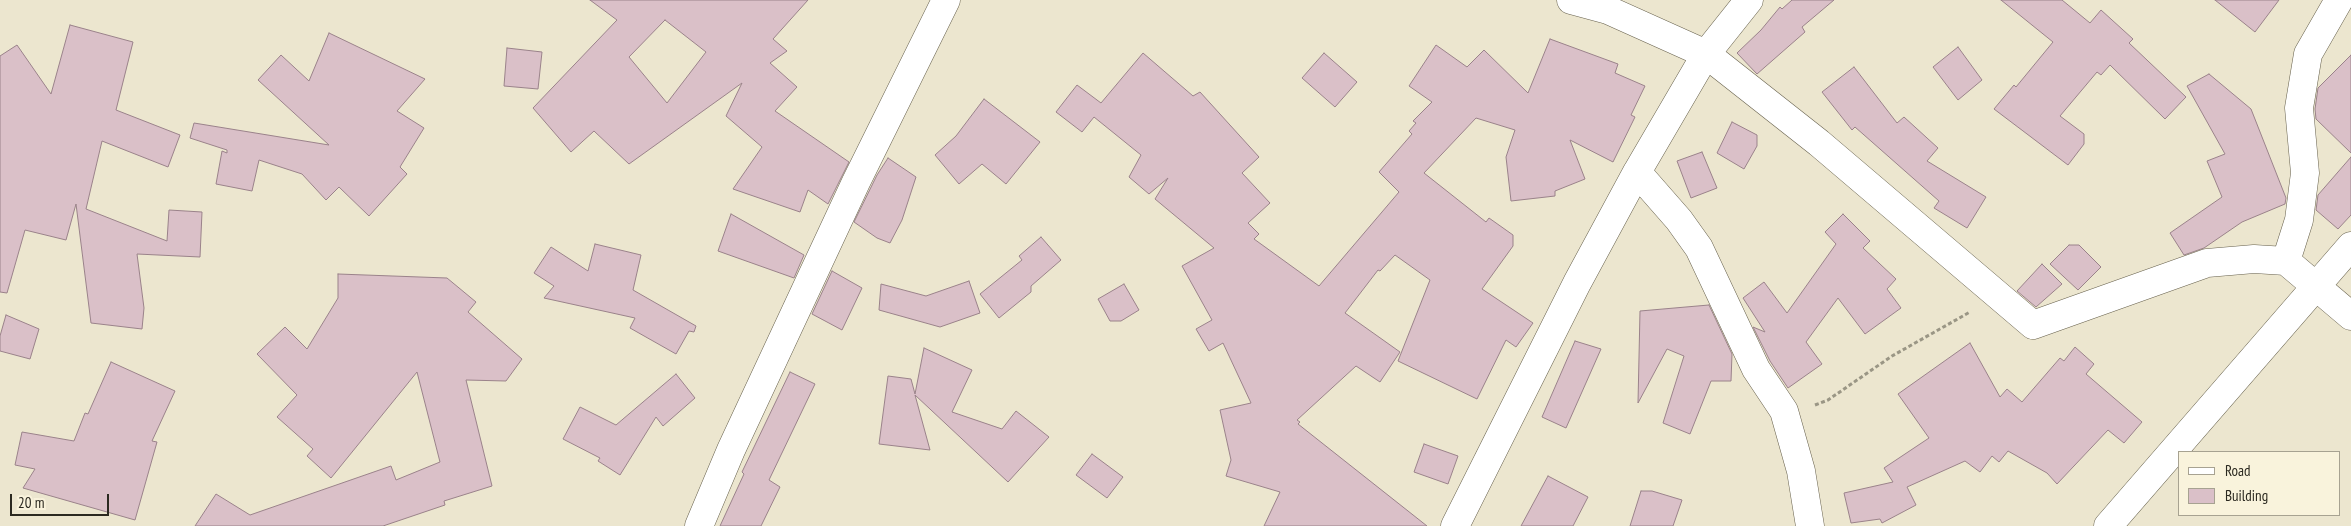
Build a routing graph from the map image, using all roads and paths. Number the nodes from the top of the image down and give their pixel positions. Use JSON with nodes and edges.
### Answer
{"nodes":[{"id":1,"x":946,"y":0,"type":"edge"},
{"id":2,"x":1571,"y":0,"type":"edge"},
{"id":3,"x":1749,"y":0,"type":"edge"},
{"id":4,"x":2339,"y":0,"type":"edge"},
{"id":5,"x":1610,"y":5,"type":"edge"},
{"id":6,"x":1706,"y":54,"type":"junction"},
{"id":7,"x":1637,"y":172,"type":"junction"},
{"id":8,"x":2351,"y":246,"type":"edge"},
{"id":9,"x":2286,"y":261,"type":"junction"},
{"id":10,"x":2317,"y":285,"type":"junction"},
{"id":11,"x":1998,"y":296,"type":"junction"},
{"id":12,"x":2351,"y":316,"type":"edge"},
{"id":13,"x":1784,"y":411,"type":"junction"},
{"id":14,"x":699,"y":526,"type":"edge"},
{"id":15,"x":1455,"y":526,"type":"edge"},
{"id":16,"x":1810,"y":526,"type":"edge"},
{"id":17,"x":2108,"y":526,"type":"edge"}],
"edges":[{"from":1,"to":14,"type":"street"},
{"from":2,"to":5,"type":"street"},
{"from":3,"to":6,"type":"street"},
{"from":4,"to":9,"type":"street"},
{"from":5,"to":6,"type":"street"},
{"from":6,"to":7,"type":"street"},
{"from":6,"to":11,"type":"street"},
{"from":7,"to":13,"type":"street"},
{"from":7,"to":15,"type":"street"},
{"from":8,"to":10,"type":"street"},
{"from":9,"to":10,"type":"street"},
{"from":9,"to":11,"type":"street"},
{"from":10,"to":12,"type":"street"},
{"from":10,"to":17,"type":"street"},
{"from":11,"to":13,"type":"path"},
{"from":13,"to":16,"type":"street"}]}
